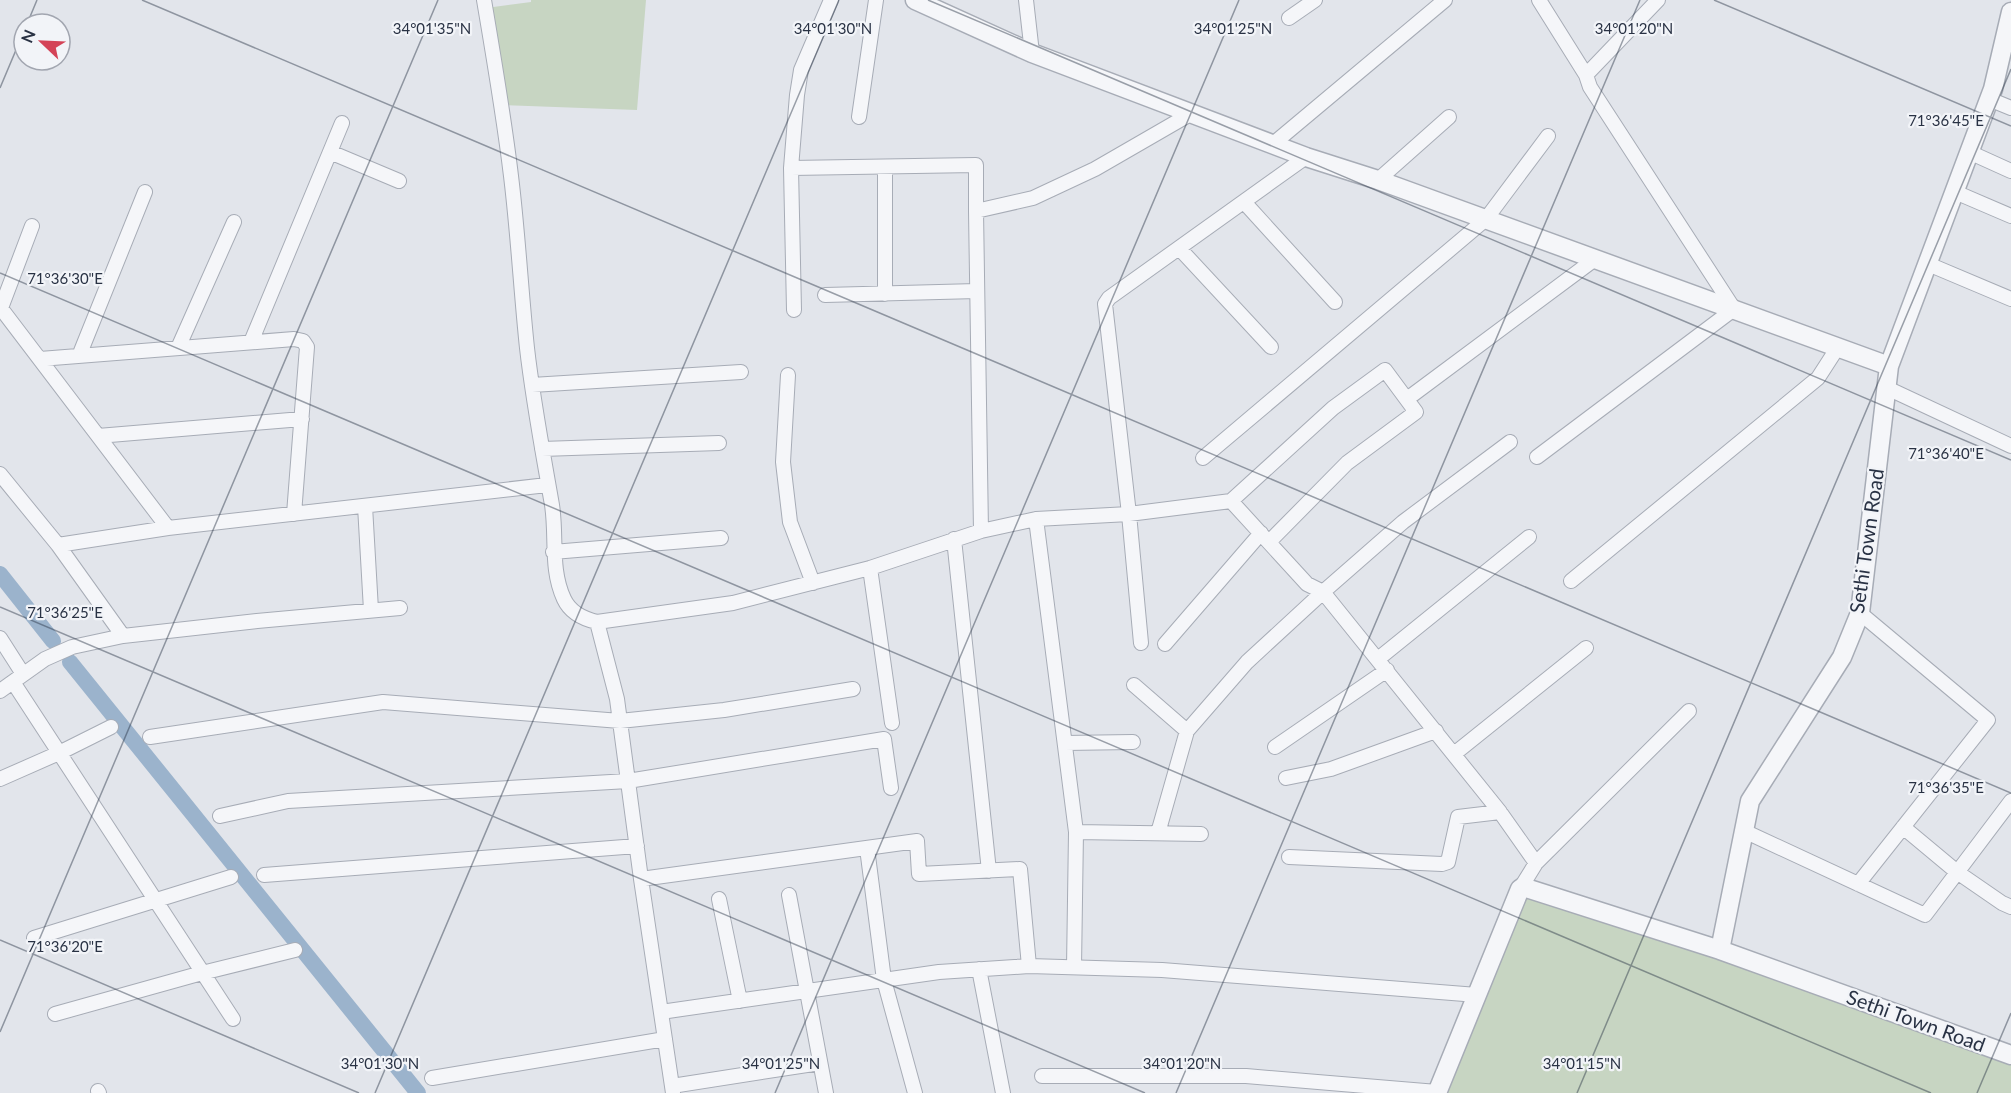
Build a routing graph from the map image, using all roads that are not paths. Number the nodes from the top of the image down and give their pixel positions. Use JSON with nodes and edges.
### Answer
{"nodes":[{"id":1,"x":484,"y":0,"type":"edge"},
{"id":2,"x":831,"y":0,"type":"edge"},
{"id":3,"x":876,"y":0,"type":"edge"},
{"id":4,"x":915,"y":0,"type":"edge"},
{"id":5,"x":1026,"y":0,"type":"edge"},
{"id":6,"x":1314,"y":0,"type":"edge"},
{"id":7,"x":1445,"y":0,"type":"edge"},
{"id":8,"x":1539,"y":0,"type":"edge"},
{"id":9,"x":1658,"y":0,"type":"edge"},
{"id":10,"x":2011,"y":12,"type":"edge"},
{"id":11,"x":1289,"y":18,"type":"dead end"},
{"id":12,"x":1032,"y":53,"type":"junction"},
{"id":13,"x":1586,"y":75,"type":"junction"},
{"id":14,"x":1989,"y":99,"type":"junction"},
{"id":15,"x":2011,"y":108,"type":"edge"},
{"id":16,"x":1192,"y":113,"type":"junction"},
{"id":17,"x":859,"y":117,"type":"dead end"},
{"id":18,"x":1449,"y":117,"type":"dead end"},
{"id":19,"x":342,"y":123,"type":"dead end"},
{"id":20,"x":1548,"y":136,"type":"dead end"},
{"id":21,"x":1273,"y":144,"type":"junction"},
{"id":22,"x":330,"y":152,"type":"junction"},
{"id":23,"x":1970,"y":152,"type":"junction"},
{"id":24,"x":1306,"y":157,"type":"junction"},
{"id":25,"x":885,"y":167,"type":"junction"},
{"id":26,"x":791,"y":168,"type":"junction"},
{"id":27,"x":2011,"y":171,"type":"edge"},
{"id":28,"x":1378,"y":180,"type":"junction"},
{"id":29,"x":399,"y":181,"type":"dead end"},
{"id":30,"x":145,"y":192,"type":"dead end"},
{"id":31,"x":1955,"y":192,"type":"junction"},
{"id":32,"x":1244,"y":202,"type":"junction"},
{"id":33,"x":976,"y":211,"type":"junction"},
{"id":34,"x":2011,"y":216,"type":"edge"},
{"id":35,"x":1486,"y":219,"type":"junction"},
{"id":36,"x":234,"y":222,"type":"dead end"},
{"id":37,"x":32,"y":226,"type":"dead end"},
{"id":38,"x":1179,"y":248,"type":"junction"},
{"id":39,"x":1595,"y":259,"type":"junction"},
{"id":40,"x":1928,"y":264,"type":"junction"},
{"id":41,"x":976,"y":291,"type":"junction"},
{"id":42,"x":885,"y":294,"type":"junction"},
{"id":43,"x":825,"y":295,"type":"dead end"},
{"id":44,"x":2011,"y":299,"type":"edge"},
{"id":45,"x":1335,"y":302,"type":"dead end"},
{"id":46,"x":1,"y":308,"type":"edge"},
{"id":47,"x":1734,"y":309,"type":"junction"},
{"id":48,"x":794,"y":310,"type":"dead end"},
{"id":49,"x":251,"y":342,"type":"junction"},
{"id":50,"x":1271,"y":346,"type":"dead end"},
{"id":51,"x":1838,"y":347,"type":"junction"},
{"id":52,"x":178,"y":348,"type":"junction"},
{"id":53,"x":79,"y":356,"type":"junction"},
{"id":54,"x":40,"y":359,"type":"junction"},
{"id":55,"x":1889,"y":366,"type":"junction"},
{"id":56,"x":741,"y":372,"type":"dead end"},
{"id":57,"x":788,"y":375,"type":"dead end"},
{"id":58,"x":532,"y":385,"type":"junction"},
{"id":59,"x":1887,"y":388,"type":"junction"},
{"id":60,"x":1407,"y":399,"type":"junction"},
{"id":61,"x":302,"y":419,"type":"junction"},
{"id":62,"x":98,"y":436,"type":"junction"},
{"id":63,"x":1510,"y":442,"type":"dead end"},
{"id":64,"x":718,"y":443,"type":"dead end"},
{"id":65,"x":2011,"y":446,"type":"edge"},
{"id":66,"x":542,"y":449,"type":"junction"},
{"id":67,"x":1538,"y":457,"type":"dead end"},
{"id":68,"x":1203,"y":458,"type":"dead end"},
{"id":69,"x":0,"y":474,"type":"edge"},
{"id":70,"x":547,"y":485,"type":"junction"},
{"id":71,"x":1231,"y":501,"type":"junction"},
{"id":72,"x":365,"y":506,"type":"junction"},
{"id":73,"x":294,"y":514,"type":"junction"},
{"id":74,"x":1129,"y":514,"type":"junction"},
{"id":75,"x":1036,"y":519,"type":"junction"},
{"id":76,"x":168,"y":528,"type":"junction"},
{"id":77,"x":981,"y":531,"type":"junction"},
{"id":78,"x":1529,"y":537,"type":"dead end"},
{"id":79,"x":721,"y":538,"type":"dead end"},
{"id":80,"x":1265,"y":538,"type":"junction"},
{"id":81,"x":954,"y":539,"type":"junction"},
{"id":82,"x":58,"y":545,"type":"junction"},
{"id":83,"x":553,"y":552,"type":"junction"},
{"id":84,"x":870,"y":568,"type":"junction"},
{"id":85,"x":1571,"y":581,"type":"dead end"},
{"id":86,"x":813,"y":583,"type":"junction"},
{"id":87,"x":1323,"y":592,"type":"junction"},
{"id":88,"x":400,"y":608,"type":"dead end"},
{"id":89,"x":371,"y":610,"type":"junction"},
{"id":90,"x":1860,"y":613,"type":"junction"},
{"id":91,"x":597,"y":622,"type":"junction"},
{"id":92,"x":123,"y":636,"type":"junction"},
{"id":93,"x":0,"y":638,"type":"edge"},
{"id":94,"x":1141,"y":644,"type":"dead end"},
{"id":95,"x":1165,"y":644,"type":"dead end"},
{"id":96,"x":1586,"y":648,"type":"dead end"},
{"id":97,"x":1383,"y":665,"type":"junction"},
{"id":98,"x":18,"y":678,"type":"junction"},
{"id":99,"x":1134,"y":685,"type":"dead end"},
{"id":100,"x":852,"y":689,"type":"dead end"},
{"id":101,"x":0,"y":691,"type":"edge"},
{"id":102,"x":1689,"y":711,"type":"dead end"},
{"id":103,"x":620,"y":721,"type":"junction"},
{"id":104,"x":892,"y":723,"type":"dead end"},
{"id":105,"x":111,"y":726,"type":"dead end"},
{"id":106,"x":1186,"y":731,"type":"junction"},
{"id":107,"x":1436,"y":731,"type":"junction"},
{"id":108,"x":150,"y":737,"type":"dead end"},
{"id":109,"x":1133,"y":742,"type":"dead end"},
{"id":110,"x":1065,"y":743,"type":"junction"},
{"id":111,"x":1275,"y":747,"type":"dead end"},
{"id":112,"x":59,"y":753,"type":"junction"},
{"id":113,"x":1454,"y":754,"type":"junction"},
{"id":114,"x":1286,"y":778,"type":"dead end"},
{"id":115,"x":0,"y":779,"type":"edge"},
{"id":116,"x":628,"y":782,"type":"junction"},
{"id":117,"x":891,"y":788,"type":"dead end"},
{"id":118,"x":2011,"y":801,"type":"edge"},
{"id":119,"x":1500,"y":812,"type":"junction"},
{"id":120,"x":220,"y":816,"type":"dead end"},
{"id":121,"x":1903,"y":827,"type":"junction"},
{"id":122,"x":1744,"y":831,"type":"junction"},
{"id":123,"x":1076,"y":832,"type":"junction"},
{"id":124,"x":1158,"y":833,"type":"junction"},
{"id":125,"x":1201,"y":834,"type":"dead end"},
{"id":126,"x":637,"y":846,"type":"junction"},
{"id":127,"x":867,"y":848,"type":"junction"},
{"id":128,"x":1289,"y":857,"type":"dead end"},
{"id":129,"x":1536,"y":863,"type":"junction"},
{"id":130,"x":989,"y":871,"type":"junction"},
{"id":131,"x":1958,"y":872,"type":"junction"},
{"id":132,"x":264,"y":874,"type":"dead end"},
{"id":133,"x":231,"y":877,"type":"dead end"},
{"id":134,"x":641,"y":879,"type":"junction"},
{"id":135,"x":1858,"y":884,"type":"junction"},
{"id":136,"x":1520,"y":889,"type":"junction"},
{"id":137,"x":789,"y":895,"type":"dead end"},
{"id":138,"x":719,"y":899,"type":"dead end"},
{"id":139,"x":155,"y":901,"type":"junction"},
{"id":140,"x":2011,"y":907,"type":"edge"},
{"id":141,"x":34,"y":938,"type":"dead end"},
{"id":142,"x":295,"y":950,"type":"dead end"},
{"id":143,"x":1720,"y":950,"type":"junction"},
{"id":144,"x":1029,"y":966,"type":"junction"},
{"id":145,"x":1074,"y":967,"type":"junction"},
{"id":146,"x":979,"y":969,"type":"junction"},
{"id":147,"x":202,"y":973,"type":"junction"},
{"id":148,"x":884,"y":980,"type":"junction"},
{"id":149,"x":807,"y":991,"type":"junction"},
{"id":150,"x":1477,"y":995,"type":"junction"},
{"id":151,"x":740,"y":1001,"type":"junction"},
{"id":152,"x":661,"y":1012,"type":"junction"},
{"id":153,"x":55,"y":1014,"type":"dead end"},
{"id":154,"x":232,"y":1019,"type":"dead end"},
{"id":155,"x":665,"y":1039,"type":"junction"},
{"id":156,"x":2011,"y":1055,"type":"edge"},
{"id":157,"x":820,"y":1063,"type":"junction"},
{"id":158,"x":1042,"y":1077,"type":"dead end"},
{"id":159,"x":432,"y":1078,"type":"dead end"},
{"id":160,"x":673,"y":1089,"type":"edge"},
{"id":161,"x":825,"y":1093,"type":"edge"},
{"id":162,"x":915,"y":1093,"type":"edge"},
{"id":163,"x":1003,"y":1093,"type":"edge"},
{"id":164,"x":1437,"y":1093,"type":"edge"}],
"edges":[{"from":1,"to":58,"type":"street"},
{"from":2,"to":26,"type":"street"},
{"from":3,"to":17,"type":"street"},
{"from":4,"to":12,"type":"street"},
{"from":5,"to":12,"type":"street"},
{"from":6,"to":11,"type":"street"},
{"from":7,"to":21,"type":"street"},
{"from":8,"to":13,"type":"street"},
{"from":9,"to":13,"type":"street"},
{"from":10,"to":14,"type":"street","name":"Sethi Town Road"},
{"from":12,"to":16,"type":"street"},
{"from":13,"to":47,"type":"street"},
{"from":14,"to":15,"type":"street"},
{"from":14,"to":23,"type":"street","name":"Sethi Town Road"},
{"from":16,"to":21,"type":"street"},
{"from":16,"to":33,"type":"street"},
{"from":18,"to":28,"type":"street"},
{"from":19,"to":22,"type":"street"},
{"from":20,"to":35,"type":"street"},
{"from":21,"to":24,"type":"street"},
{"from":22,"to":29,"type":"street"},
{"from":22,"to":49,"type":"street"},
{"from":23,"to":27,"type":"street"},
{"from":23,"to":31,"type":"street","name":"Sethi Town Road"},
{"from":24,"to":28,"type":"street"},
{"from":24,"to":32,"type":"street"},
{"from":25,"to":26,"type":"street"},
{"from":25,"to":33,"type":"street"},
{"from":25,"to":42,"type":"street"},
{"from":26,"to":48,"type":"street"},
{"from":28,"to":35,"type":"street"},
{"from":30,"to":53,"type":"street"},
{"from":31,"to":34,"type":"street"},
{"from":31,"to":40,"type":"street","name":"Sethi Town Road"},
{"from":32,"to":38,"type":"street"},
{"from":32,"to":45,"type":"street"},
{"from":33,"to":41,"type":"street"},
{"from":35,"to":39,"type":"street"},
{"from":35,"to":68,"type":"street"},
{"from":36,"to":52,"type":"street"},
{"from":37,"to":46,"type":"street"},
{"from":38,"to":50,"type":"street"},
{"from":38,"to":74,"type":"street"},
{"from":39,"to":47,"type":"street"},
{"from":39,"to":60,"type":"street"},
{"from":40,"to":44,"type":"street"},
{"from":40,"to":55,"type":"street","name":"Sethi Town Road"},
{"from":41,"to":42,"type":"street"},
{"from":41,"to":77,"type":"street"},
{"from":42,"to":43,"type":"street"},
{"from":46,"to":54,"type":"street"},
{"from":47,"to":51,"type":"street"},
{"from":47,"to":67,"type":"street"},
{"from":49,"to":52,"type":"street"},
{"from":49,"to":61,"type":"street"},
{"from":51,"to":55,"type":"street"},
{"from":51,"to":85,"type":"street"},
{"from":52,"to":53,"type":"street"},
{"from":53,"to":54,"type":"street"},
{"from":54,"to":62,"type":"street"},
{"from":55,"to":59,"type":"street","name":"Sethi Town Road"},
{"from":56,"to":58,"type":"street"},
{"from":57,"to":86,"type":"street"},
{"from":58,"to":66,"type":"street"},
{"from":59,"to":65,"type":"street"},
{"from":59,"to":90,"type":"street","name":"Sethi Town Road"},
{"from":60,"to":71,"type":"street"},
{"from":60,"to":80,"type":"street"},
{"from":61,"to":62,"type":"street"},
{"from":61,"to":73,"type":"street"},
{"from":62,"to":76,"type":"street"},
{"from":63,"to":87,"type":"street"},
{"from":64,"to":66,"type":"street"},
{"from":66,"to":70,"type":"street"},
{"from":69,"to":82,"type":"street"},
{"from":70,"to":72,"type":"street"},
{"from":70,"to":83,"type":"street"},
{"from":71,"to":74,"type":"street"},
{"from":71,"to":80,"type":"street"},
{"from":72,"to":73,"type":"street"},
{"from":72,"to":89,"type":"street"},
{"from":73,"to":76,"type":"street"},
{"from":74,"to":75,"type":"street"},
{"from":74,"to":94,"type":"street"},
{"from":75,"to":77,"type":"street"},
{"from":75,"to":110,"type":"street"},
{"from":76,"to":82,"type":"street"},
{"from":77,"to":81,"type":"street"},
{"from":78,"to":97,"type":"street"},
{"from":79,"to":83,"type":"street"},
{"from":80,"to":87,"type":"street"},
{"from":80,"to":95,"type":"street"},
{"from":81,"to":84,"type":"street"},
{"from":81,"to":130,"type":"street"},
{"from":82,"to":92,"type":"street"},
{"from":83,"to":91,"type":"street"},
{"from":84,"to":86,"type":"street"},
{"from":84,"to":104,"type":"street"},
{"from":86,"to":91,"type":"street"},
{"from":87,"to":97,"type":"street"},
{"from":87,"to":106,"type":"street"},
{"from":88,"to":89,"type":"street"},
{"from":89,"to":92,"type":"street"},
{"from":90,"to":121,"type":"street"},
{"from":90,"to":122,"type":"street","name":"Sethi Town Road"},
{"from":91,"to":103,"type":"street"},
{"from":92,"to":98,"type":"street"},
{"from":93,"to":98,"type":"street"},
{"from":96,"to":113,"type":"street"},
{"from":97,"to":107,"type":"street"},
{"from":97,"to":111,"type":"street"},
{"from":98,"to":101,"type":"street"},
{"from":98,"to":112,"type":"street"},
{"from":99,"to":106,"type":"street"},
{"from":100,"to":103,"type":"street"},
{"from":102,"to":129,"type":"street"},
{"from":103,"to":108,"type":"street"},
{"from":103,"to":116,"type":"street"},
{"from":105,"to":112,"type":"street"},
{"from":106,"to":124,"type":"street"},
{"from":107,"to":113,"type":"street"},
{"from":107,"to":114,"type":"street"},
{"from":109,"to":110,"type":"street"},
{"from":110,"to":123,"type":"street"},
{"from":112,"to":115,"type":"street"},
{"from":112,"to":139,"type":"street"},
{"from":113,"to":119,"type":"street"},
{"from":116,"to":117,"type":"street"},
{"from":116,"to":120,"type":"street"},
{"from":116,"to":126,"type":"street"},
{"from":118,"to":131,"type":"street"},
{"from":119,"to":128,"type":"street"},
{"from":119,"to":129,"type":"street"},
{"from":121,"to":131,"type":"street"},
{"from":121,"to":135,"type":"street"},
{"from":122,"to":135,"type":"street"},
{"from":122,"to":143,"type":"street","name":"Sethi Town Road"},
{"from":123,"to":124,"type":"street"},
{"from":123,"to":145,"type":"street"},
{"from":124,"to":125,"type":"street"},
{"from":126,"to":132,"type":"street"},
{"from":126,"to":134,"type":"street"},
{"from":127,"to":130,"type":"street"},
{"from":127,"to":134,"type":"street"},
{"from":127,"to":148,"type":"street"},
{"from":129,"to":136,"type":"street"},
{"from":130,"to":144,"type":"street"},
{"from":131,"to":135,"type":"street"},
{"from":131,"to":140,"type":"street"},
{"from":133,"to":139,"type":"street"},
{"from":134,"to":152,"type":"street"},
{"from":136,"to":143,"type":"street","name":"Sethi Town Road"},
{"from":136,"to":150,"type":"street"},
{"from":137,"to":149,"type":"street"},
{"from":138,"to":151,"type":"street"},
{"from":139,"to":141,"type":"street"},
{"from":139,"to":147,"type":"street"},
{"from":142,"to":147,"type":"street"},
{"from":143,"to":156,"type":"street","name":"Sethi Town Road"},
{"from":144,"to":145,"type":"street"},
{"from":144,"to":146,"type":"street"},
{"from":145,"to":150,"type":"street"},
{"from":146,"to":148,"type":"street"},
{"from":146,"to":163,"type":"street"},
{"from":147,"to":153,"type":"street"},
{"from":147,"to":154,"type":"street"},
{"from":148,"to":149,"type":"street"},
{"from":148,"to":162,"type":"street"},
{"from":149,"to":151,"type":"street"},
{"from":149,"to":157,"type":"street"},
{"from":150,"to":164,"type":"street"},
{"from":151,"to":152,"type":"street"},
{"from":152,"to":155,"type":"street"},
{"from":155,"to":159,"type":"street"},
{"from":155,"to":160,"type":"street"},
{"from":157,"to":160,"type":"street"},
{"from":157,"to":161,"type":"street"},
{"from":158,"to":164,"type":"street"}]}
